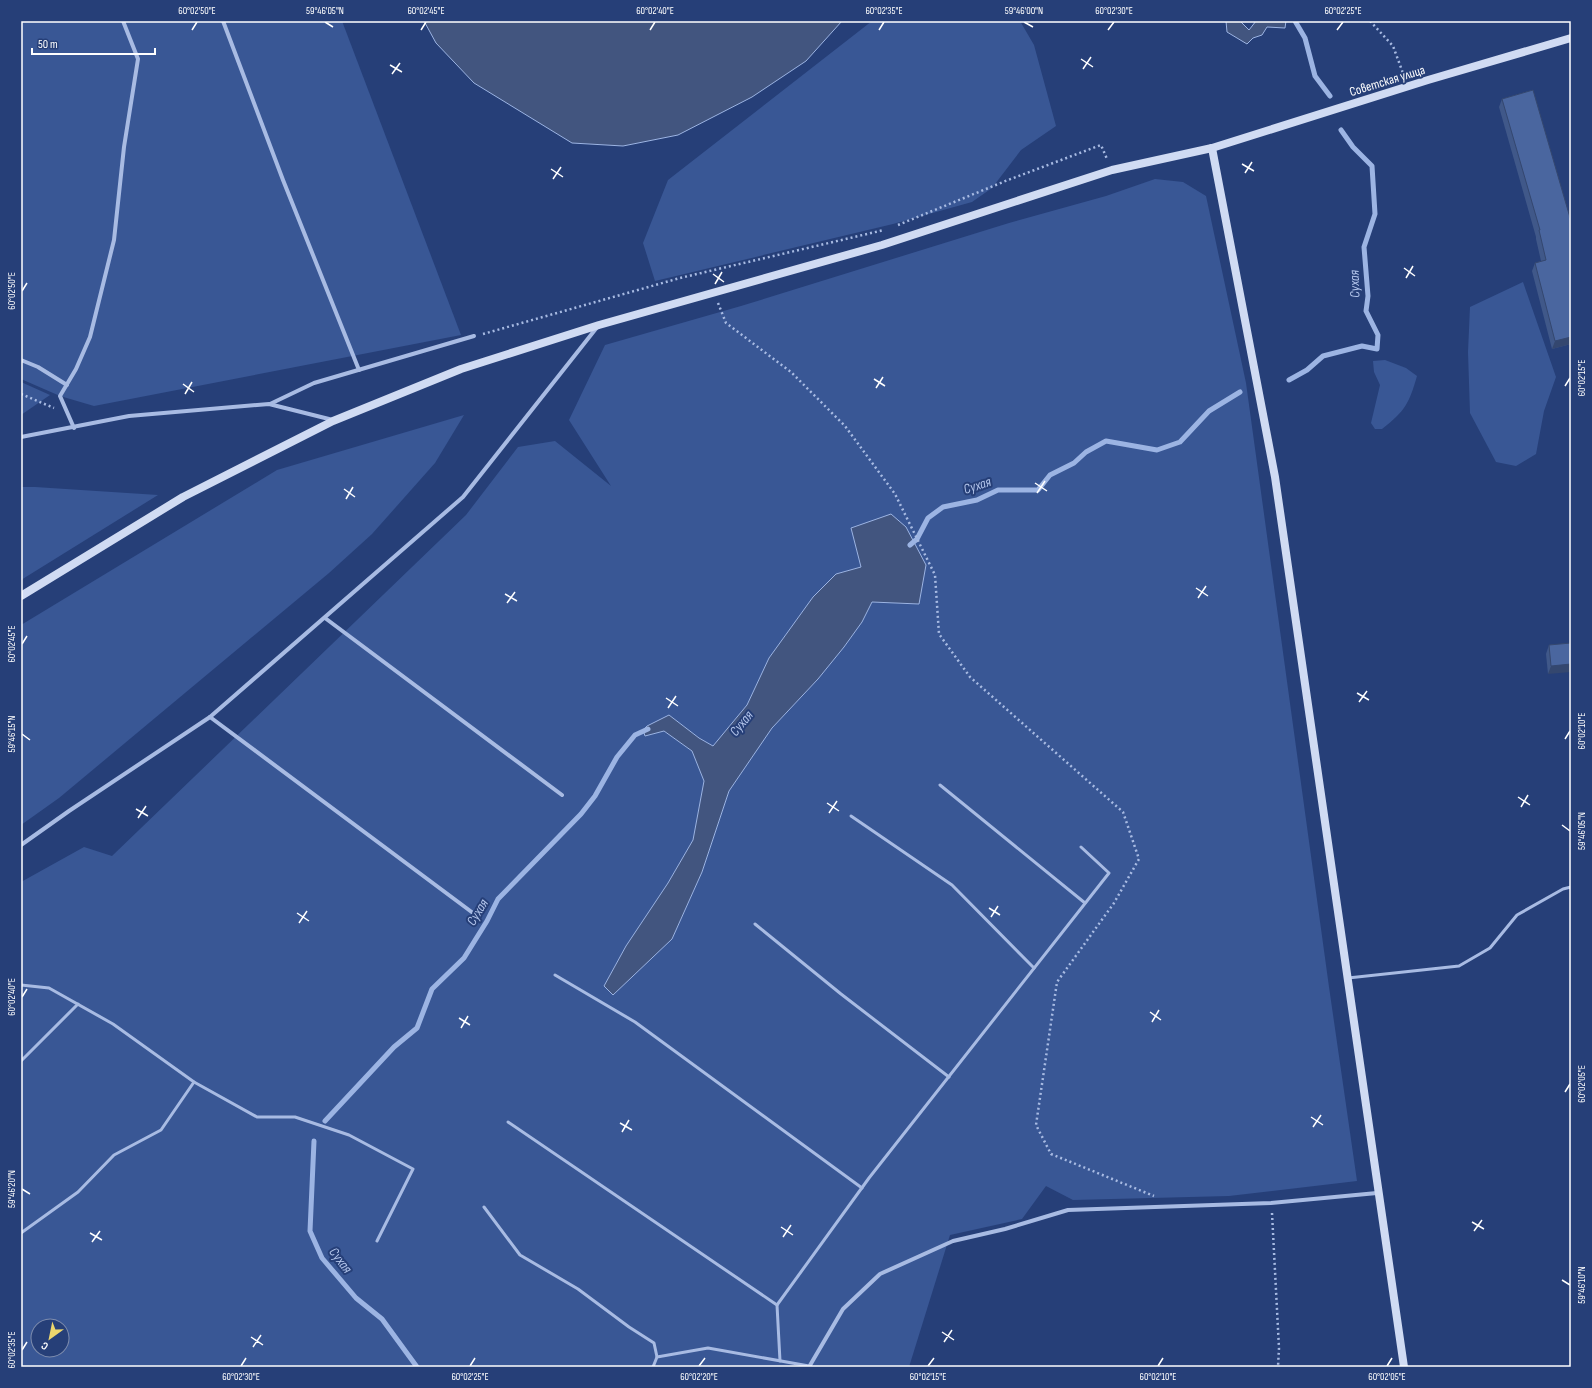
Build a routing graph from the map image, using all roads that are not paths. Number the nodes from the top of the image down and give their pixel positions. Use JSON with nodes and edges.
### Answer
{"nodes":[{"id":1,"x":123,"y":21,"type":"edge"},
{"id":2,"x":223,"y":21,"type":"edge"},
{"id":3,"x":1571,"y":38,"type":"edge"},
{"id":4,"x":1212,"y":148,"type":"junction"},
{"id":5,"x":599,"y":325,"type":"junction"},
{"id":6,"x":474,"y":336,"type":"road end"},
{"id":7,"x":21,"y":360,"type":"edge"},
{"id":8,"x":359,"y":370,"type":"junction"},
{"id":9,"x":67,"y":385,"type":"junction"},
{"id":10,"x":270,"y":404,"type":"junction"},
{"id":11,"x":333,"y":420,"type":"junction"},
{"id":12,"x":74,"y":428,"type":"junction"},
{"id":13,"x":21,"y":438,"type":"edge"},
{"id":14,"x":21,"y":596,"type":"edge"},
{"id":15,"x":324,"y":618,"type":"junction"},
{"id":16,"x":210,"y":717,"type":"junction"},
{"id":17,"x":940,"y":785,"type":"dead end"},
{"id":18,"x":562,"y":795,"type":"dead end"},
{"id":19,"x":850,"y":816,"type":"dead end"},
{"id":20,"x":21,"y":845,"type":"edge"},
{"id":21,"x":1081,"y":847,"type":"dead end"},
{"id":22,"x":1571,"y":887,"type":"edge"},
{"id":23,"x":1085,"y":903,"type":"junction"},
{"id":24,"x":474,"y":913,"type":"dead end"},
{"id":25,"x":755,"y":924,"type":"dead end"},
{"id":26,"x":1034,"y":968,"type":"junction"},
{"id":27,"x":555,"y":975,"type":"dead end"},
{"id":28,"x":1348,"y":978,"type":"junction"},
{"id":29,"x":21,"y":985,"type":"edge"},
{"id":30,"x":78,"y":1004,"type":"junction"},
{"id":31,"x":21,"y":1061,"type":"edge"},
{"id":32,"x":949,"y":1077,"type":"junction"},
{"id":33,"x":194,"y":1082,"type":"junction"},
{"id":34,"x":508,"y":1122,"type":"dead end"},
{"id":35,"x":862,"y":1188,"type":"junction"},
{"id":36,"x":1377,"y":1193,"type":"junction"},
{"id":37,"x":484,"y":1207,"type":"dead end"},
{"id":38,"x":21,"y":1233,"type":"edge"},
{"id":39,"x":377,"y":1241,"type":"dead end"},
{"id":40,"x":777,"y":1305,"type":"junction"},
{"id":41,"x":657,"y":1357,"type":"junction"},
{"id":42,"x":780,"y":1361,"type":"junction"},
{"id":43,"x":653,"y":1367,"type":"edge"},
{"id":44,"x":809,"y":1367,"type":"edge"},
{"id":45,"x":1404,"y":1367,"type":"edge"}],
"edges":[{"from":1,"to":9,"type":"street"},
{"from":2,"to":8,"type":"street"},
{"from":3,"to":4,"type":"main road","name":"Советская улица"},
{"from":4,"to":5,"type":"main road","name":"Советская улица"},
{"from":4,"to":28,"type":"main road"},
{"from":5,"to":11,"type":"main road","name":"Советская улица"},
{"from":5,"to":15,"type":"street"},
{"from":6,"to":8,"type":"street"},
{"from":7,"to":9,"type":"street"},
{"from":8,"to":10,"type":"street"},
{"from":9,"to":12,"type":"street"},
{"from":10,"to":11,"type":"street"},
{"from":10,"to":12,"type":"street"},
{"from":11,"to":14,"type":"main road","name":"Советская улица"},
{"from":12,"to":13,"type":"street"},
{"from":15,"to":16,"type":"street"},
{"from":15,"to":18,"type":"street"},
{"from":16,"to":20,"type":"street"},
{"from":16,"to":24,"type":"street"},
{"from":17,"to":23,"type":"lane"},
{"from":19,"to":26,"type":"lane"},
{"from":21,"to":23,"type":"lane"},
{"from":22,"to":28,"type":"lane"},
{"from":23,"to":26,"type":"lane"},
{"from":25,"to":32,"type":"lane"},
{"from":26,"to":32,"type":"lane"},
{"from":27,"to":35,"type":"lane"},
{"from":28,"to":36,"type":"main road"},
{"from":29,"to":30,"type":"lane"},
{"from":30,"to":31,"type":"lane"},
{"from":30,"to":33,"type":"lane"},
{"from":32,"to":35,"type":"lane"},
{"from":33,"to":38,"type":"lane"},
{"from":33,"to":39,"type":"lane"},
{"from":34,"to":40,"type":"lane"},
{"from":35,"to":40,"type":"lane"},
{"from":36,"to":44,"type":"street"},
{"from":36,"to":45,"type":"main road"},
{"from":37,"to":41,"type":"lane"},
{"from":40,"to":42,"type":"lane"},
{"from":41,"to":42,"type":"lane"},
{"from":41,"to":43,"type":"lane"},
{"from":42,"to":44,"type":"lane"}]}
